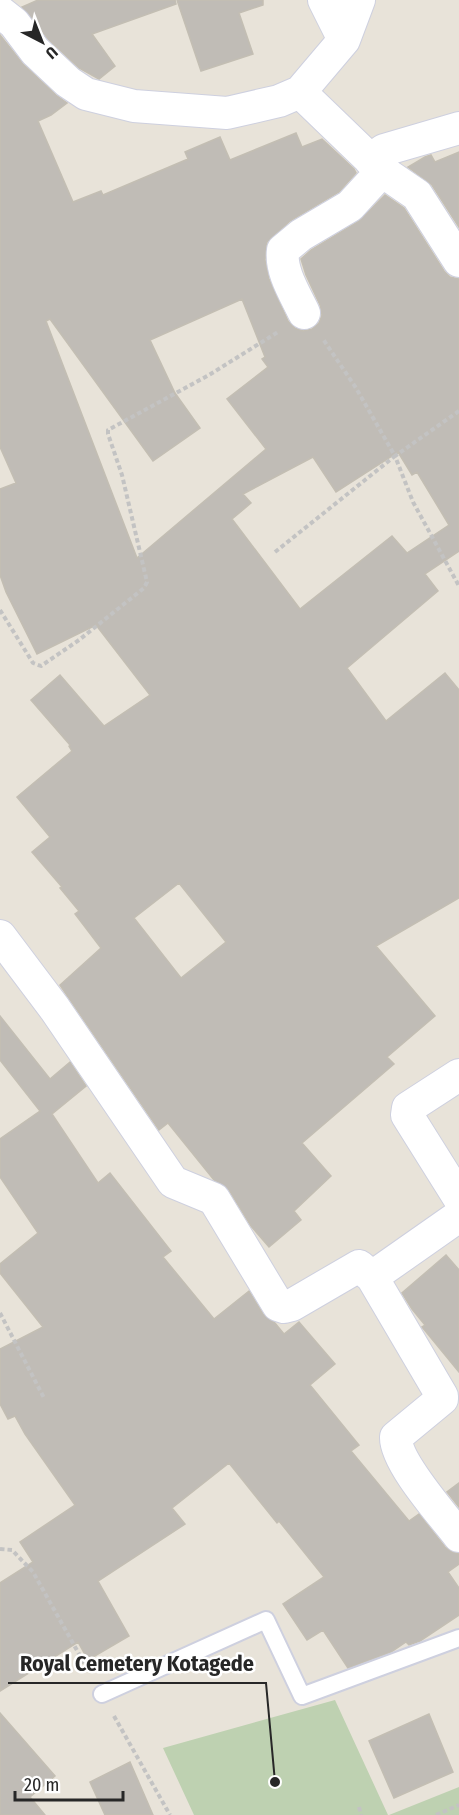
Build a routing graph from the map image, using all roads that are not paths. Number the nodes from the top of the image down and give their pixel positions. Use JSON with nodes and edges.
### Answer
{"nodes":[{"id":1,"x":324,"y":0,"type":"edge"},
{"id":2,"x":358,"y":0,"type":"edge"},
{"id":3,"x":0,"y":12,"type":"edge"},
{"id":4,"x":344,"y":40,"type":"junction"},
{"id":5,"x":300,"y":92,"type":"junction"},
{"id":6,"x":459,"y":128,"type":"edge"},
{"id":7,"x":376,"y":166,"type":"junction"},
{"id":8,"x":459,"y":261,"type":"edge"},
{"id":9,"x":304,"y":313,"type":"road end"},
{"id":10,"x":0,"y":936,"type":"edge"},
{"id":11,"x":459,"y":1075,"type":"edge"},
{"id":12,"x":459,"y":1198,"type":"edge"},
{"id":13,"x":459,"y":1216,"type":"edge"},
{"id":14,"x":372,"y":1277,"type":"junction"},
{"id":15,"x":459,"y":1536,"type":"edge"},
{"id":16,"x":459,"y":1638,"type":"edge"},
{"id":17,"x":102,"y":1694,"type":"road end"}],
"edges":[{"from":1,"to":4,"type":"street"},
{"from":2,"to":4,"type":"street"},
{"from":3,"to":5,"type":"street"},
{"from":4,"to":5,"type":"street"},
{"from":5,"to":7,"type":"street"},
{"from":6,"to":7,"type":"street"},
{"from":7,"to":8,"type":"street"},
{"from":7,"to":9,"type":"street"},
{"from":10,"to":14,"type":"street"},
{"from":11,"to":12,"type":"street"},
{"from":13,"to":14,"type":"street"},
{"from":14,"to":15,"type":"street"},
{"from":16,"to":17,"type":"lane"}]}
